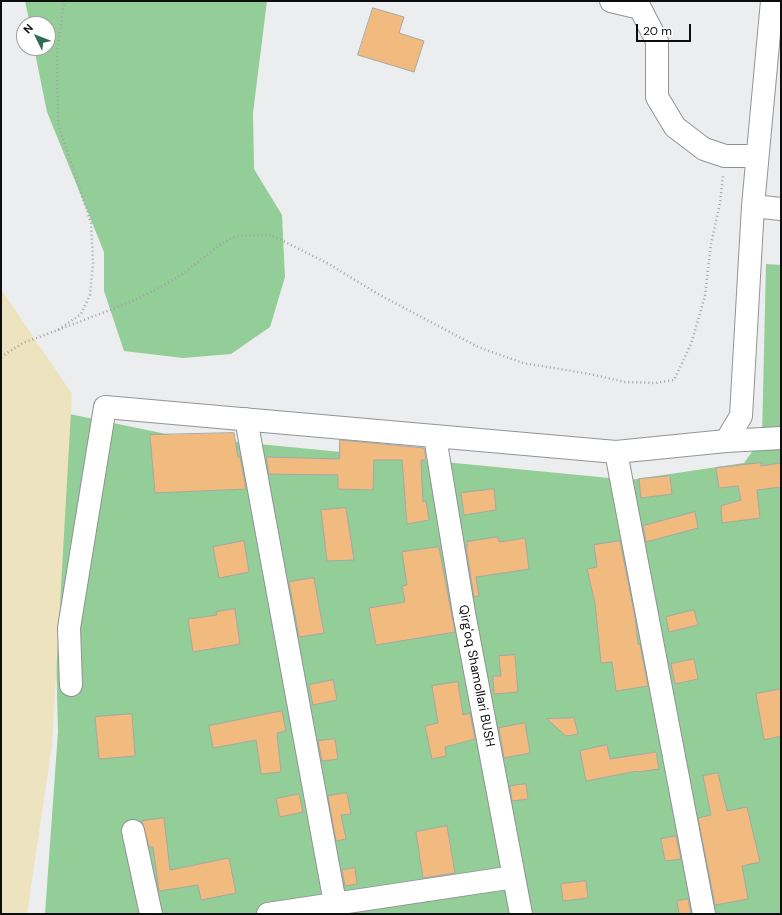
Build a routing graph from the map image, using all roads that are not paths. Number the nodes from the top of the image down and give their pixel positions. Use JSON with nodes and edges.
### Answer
{"nodes":[{"id":1,"x":611,"y":1,"type":"edge"},
{"id":2,"x":772,"y":1,"type":"edge"},
{"id":3,"x":757,"y":156,"type":"junction"},
{"id":4,"x":753,"y":206,"type":"junction"},
{"id":5,"x":781,"y":209,"type":"edge"},
{"id":6,"x":246,"y":419,"type":"junction"},
{"id":7,"x":435,"y":436,"type":"junction"},
{"id":8,"x":781,"y":438,"type":"edge"},
{"id":9,"x":726,"y":441,"type":"junction"},
{"id":10,"x":616,"y":452,"type":"junction"},
{"id":11,"x":71,"y":686,"type":"dead end"},
{"id":12,"x":133,"y":831,"type":"dead end"},
{"id":13,"x":514,"y":877,"type":"junction"},
{"id":14,"x":336,"y":909,"type":"edge"},
{"id":15,"x":151,"y":914,"type":"edge"},
{"id":16,"x":268,"y":914,"type":"edge"},
{"id":17,"x":521,"y":914,"type":"edge"},
{"id":18,"x":704,"y":914,"type":"edge"}],
"edges":[{"from":1,"to":3,"type":"street"},
{"from":2,"to":3,"type":"street"},
{"from":3,"to":4,"type":"street"},
{"from":4,"to":5,"type":"street"},
{"from":4,"to":9,"type":"street"},
{"from":6,"to":7,"type":"street"},
{"from":6,"to":11,"type":"street"},
{"from":6,"to":14,"type":"street"},
{"from":7,"to":10,"type":"street"},
{"from":7,"to":13,"type":"street","name":"Qirg'oq Shamollari BUSH"},
{"from":8,"to":9,"type":"street"},
{"from":9,"to":10,"type":"street"},
{"from":10,"to":18,"type":"street"},
{"from":12,"to":15,"type":"street"},
{"from":13,"to":14,"type":"street"},
{"from":13,"to":17,"type":"street","name":"Qirg'oq Shamollari BUSH"},
{"from":14,"to":16,"type":"street"}]}
